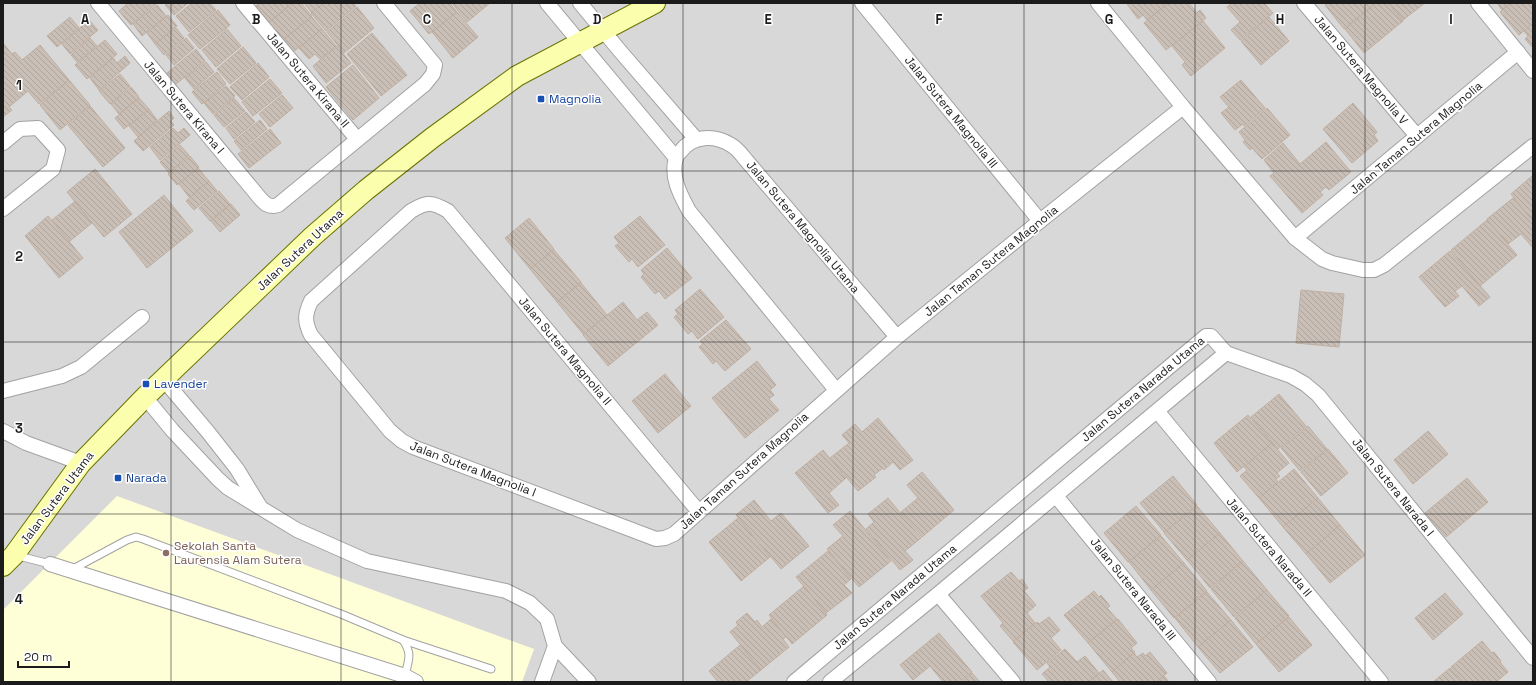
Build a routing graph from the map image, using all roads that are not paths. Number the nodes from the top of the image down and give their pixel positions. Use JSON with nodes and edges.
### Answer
{"nodes":[{"id":1,"x":98,"y":3,"type":"edge"},
{"id":2,"x":243,"y":3,"type":"edge"},
{"id":3,"x":384,"y":3,"type":"edge"},
{"id":4,"x":547,"y":3,"type":"edge"},
{"id":5,"x":580,"y":3,"type":"edge"},
{"id":6,"x":655,"y":3,"type":"edge"},
{"id":7,"x":862,"y":3,"type":"edge"},
{"id":8,"x":1098,"y":3,"type":"edge"},
{"id":9,"x":1304,"y":3,"type":"edge"},
{"id":10,"x":1478,"y":3,"type":"edge"},
{"id":11,"x":603,"y":29,"type":"junction"},
{"id":12,"x":580,"y":43,"type":"junction"},
{"id":13,"x":1518,"y":52,"type":"junction"},
{"id":14,"x":1533,"y":71,"type":"edge"},
{"id":15,"x":1183,"y":107,"type":"junction"},
{"id":16,"x":1417,"y":136,"type":"junction"},
{"id":17,"x":696,"y":138,"type":"junction"},
{"id":18,"x":357,"y":139,"type":"junction"},
{"id":19,"x":3,"y":143,"type":"edge"},
{"id":20,"x":1533,"y":146,"type":"edge"},
{"id":21,"x":676,"y":158,"type":"junction"},
{"id":22,"x":423,"y":204,"type":"joint"},
{"id":23,"x":3,"y":209,"type":"edge"},
{"id":24,"x":1040,"y":221,"type":"junction"},
{"id":25,"x":1295,"y":238,"type":"junction"},
{"id":26,"x":142,"y":317,"type":"dead end"},
{"id":27,"x":897,"y":337,"type":"junction"},
{"id":28,"x":1226,"y":353,"type":"junction"},
{"id":29,"x":164,"y":380,"type":"junction"},
{"id":30,"x":836,"y":390,"type":"junction"},
{"id":31,"x":3,"y":391,"type":"edge"},
{"id":32,"x":144,"y":397,"type":"junction"},
{"id":33,"x":1158,"y":412,"type":"junction"},
{"id":34,"x":3,"y":430,"type":"edge"},
{"id":35,"x":81,"y":463,"type":"junction"},
{"id":36,"x":1056,"y":496,"type":"junction"},
{"id":37,"x":260,"y":507,"type":"junction"},
{"id":38,"x":699,"y":512,"type":"junction"},
{"id":39,"x":674,"y":534,"type":"joint"},
{"id":40,"x":8,"y":560,"type":"edge"},
{"id":41,"x":50,"y":564,"type":"joint"},
{"id":42,"x":71,"y":570,"type":"junction"},
{"id":43,"x":938,"y":594,"type":"junction"},
{"id":44,"x":403,"y":640,"type":"junction"},
{"id":45,"x":555,"y":646,"type":"junction"},
{"id":46,"x":1533,"y":658,"type":"edge"},
{"id":47,"x":491,"y":669,"type":"dead end"},
{"id":48,"x":411,"y":679,"type":"edge"},
{"id":49,"x":542,"y":682,"type":"edge"},
{"id":50,"x":589,"y":682,"type":"edge"},
{"id":51,"x":794,"y":682,"type":"edge"},
{"id":52,"x":830,"y":682,"type":"edge"},
{"id":53,"x":1013,"y":682,"type":"edge"},
{"id":54,"x":1209,"y":682,"type":"edge"},
{"id":55,"x":1381,"y":682,"type":"edge"}],
"edges":[{"from":1,"to":18,"type":"street","name":"Jalan Sutera Kirana I"},
{"from":2,"to":18,"type":"street","name":"Jalan Sutera Kirana II"},
{"from":3,"to":18,"type":"street"},
{"from":4,"to":12,"type":"street"},
{"from":5,"to":11,"type":"street"},
{"from":6,"to":11,"type":"street","name":"Jalan Sutera Utama"},
{"from":7,"to":24,"type":"street","name":"Jalan Sutera Magnolia III"},
{"from":8,"to":15,"type":"street"},
{"from":9,"to":16,"type":"street","name":"Jalan Sutera Magnolia V"},
{"from":10,"to":13,"type":"street"},
{"from":11,"to":12,"type":"street","name":"Jalan Sutera Utama"},
{"from":11,"to":17,"type":"street"},
{"from":12,"to":21,"type":"street"},
{"from":12,"to":29,"type":"street","name":"Jalan Sutera Utama"},
{"from":13,"to":14,"type":"street"},
{"from":13,"to":16,"type":"street","name":"Jalan Taman Sutera Magnolia"},
{"from":15,"to":24,"type":"street","name":"Jalan Taman Sutera Magnolia"},
{"from":15,"to":25,"type":"street"},
{"from":16,"to":25,"type":"street","name":"Jalan Taman Sutera Magnolia"},
{"from":17,"to":21,"type":"street"},
{"from":17,"to":27,"type":"street","name":"Jalan Sutera Magnolia Utama"},
{"from":19,"to":23,"type":"street"},
{"from":20,"to":25,"type":"street"},
{"from":21,"to":30,"type":"street"},
{"from":22,"to":38,"type":"street","name":"Jalan Sutera Magnolia II"},
{"from":22,"to":39,"type":"street","name":"Jalan Sutera Magnolia I"},
{"from":24,"to":27,"type":"street","name":"Jalan Taman Sutera Magnolia"},
{"from":26,"to":31,"type":"street"},
{"from":27,"to":30,"type":"street","name":"Jalan Taman Sutera Magnolia"},
{"from":28,"to":33,"type":"street","name":"Jalan Sutera Narada Utama"},
{"from":28,"to":46,"type":"street","name":"Jalan Sutera Narada I"},
{"from":28,"to":51,"type":"street","name":"Jalan Sutera Narada Utama"},
{"from":29,"to":32,"type":"street","name":"Jalan Sutera Utama"},
{"from":29,"to":37,"type":"street"},
{"from":30,"to":38,"type":"street","name":"Jalan Taman Sutera Magnolia"},
{"from":32,"to":35,"type":"street","name":"Jalan Sutera Utama"},
{"from":32,"to":37,"type":"street"},
{"from":33,"to":36,"type":"street","name":"Jalan Sutera Narada Utama"},
{"from":33,"to":55,"type":"street","name":"Jalan Sutera Narada II"},
{"from":34,"to":35,"type":"street"},
{"from":35,"to":40,"type":"street","name":"Jalan Sutera Utama"},
{"from":36,"to":43,"type":"street","name":"Jalan Sutera Narada Utama"},
{"from":36,"to":54,"type":"street","name":"Jalan Sutera Narada III"},
{"from":37,"to":45,"type":"street"},
{"from":38,"to":39,"type":"street","name":"Jalan Taman Sutera Magnolia"},
{"from":40,"to":41,"type":"lane"},
{"from":41,"to":42,"type":"street"},
{"from":42,"to":44,"type":"lane"},
{"from":42,"to":48,"type":"street"},
{"from":43,"to":52,"type":"street","name":"Jalan Sutera Narada Utama"},
{"from":43,"to":53,"type":"street"},
{"from":44,"to":47,"type":"lane"},
{"from":44,"to":48,"type":"lane"},
{"from":45,"to":49,"type":"street"},
{"from":45,"to":50,"type":"street"}]}
